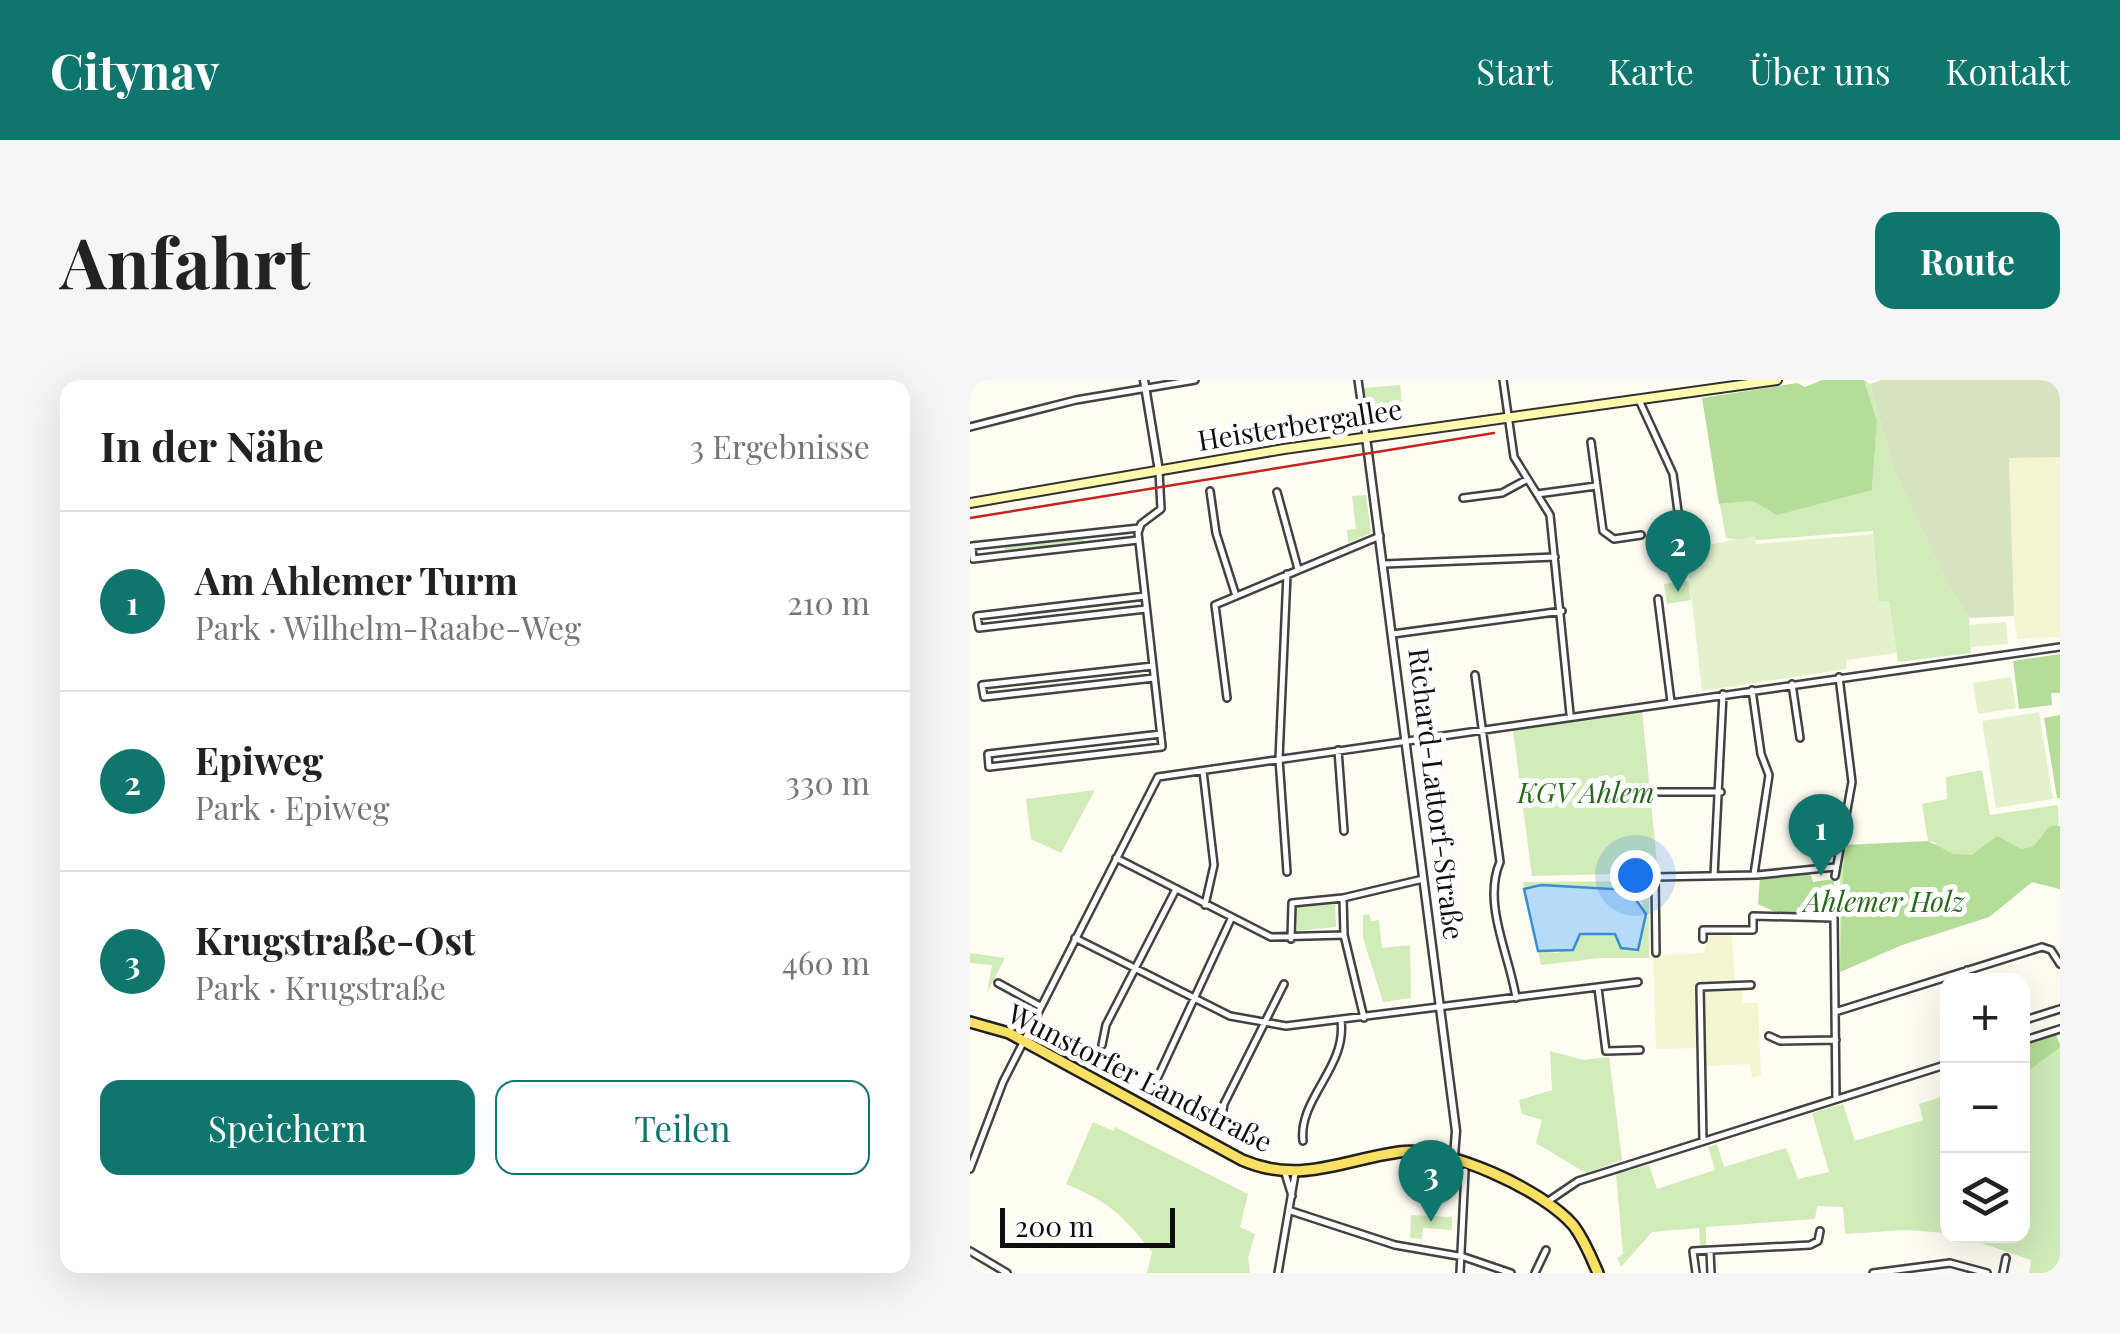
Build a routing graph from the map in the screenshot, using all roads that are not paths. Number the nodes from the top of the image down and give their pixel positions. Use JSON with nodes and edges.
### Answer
{"nodes":[{"id":1,"x":1195,"y":380,"type":"edge"},
{"id":2,"x":1358,"y":380,"type":"edge"},
{"id":3,"x":1504,"y":380,"type":"edge"},
{"id":4,"x":1777,"y":380,"type":"edge"},
{"id":5,"x":1144,"y":384,"type":"edge"},
{"id":6,"x":1639,"y":400,"type":"junction"},
{"id":7,"x":1509,"y":418,"type":"junction"},
{"id":8,"x":970,"y":427,"type":"edge"},
{"id":9,"x":1366,"y":438,"type":"junction"},
{"id":10,"x":1590,"y":442,"type":"dead end"},
{"id":11,"x":1159,"y":471,"type":"junction"},
{"id":12,"x":1526,"y":480,"type":"junction"},
{"id":13,"x":1596,"y":486,"type":"junction"},
{"id":14,"x":1210,"y":492,"type":"dead end"},
{"id":15,"x":1277,"y":492,"type":"dead end"},
{"id":16,"x":1537,"y":494,"type":"junction"},
{"id":17,"x":1463,"y":498,"type":"dead end"},
{"id":18,"x":970,"y":502,"type":"edge"},
{"id":19,"x":1678,"y":519,"type":"dead end"},
{"id":20,"x":1139,"y":528,"type":"junction"},
{"id":21,"x":1088,"y":533,"type":"junction"},
{"id":22,"x":1642,"y":535,"type":"dead end"},
{"id":23,"x":1380,"y":536,"type":"junction"},
{"id":24,"x":1138,"y":540,"type":"junction"},
{"id":25,"x":1002,"y":543,"type":"junction"},
{"id":26,"x":1090,"y":546,"type":"junction"},
{"id":27,"x":1004,"y":555,"type":"junction"},
{"id":28,"x":1555,"y":558,"type":"junction"},
{"id":29,"x":1384,"y":564,"type":"junction"},
{"id":30,"x":1298,"y":569,"type":"junction"},
{"id":31,"x":1287,"y":574,"type":"junction"},
{"id":32,"x":1145,"y":596,"type":"junction"},
{"id":33,"x":1236,"y":596,"type":"junction"},
{"id":34,"x":1658,"y":599,"type":"dead end"},
{"id":35,"x":1097,"y":602,"type":"junction"},
{"id":36,"x":1146,"y":609,"type":"junction"},
{"id":37,"x":1562,"y":611,"type":"junction"},
{"id":38,"x":1010,"y":612,"type":"junction"},
{"id":39,"x":1098,"y":615,"type":"junction"},
{"id":40,"x":1012,"y":625,"type":"junction"},
{"id":41,"x":1393,"y":634,"type":"junction"},
{"id":42,"x":2060,"y":647,"type":"edge"},
{"id":43,"x":1153,"y":666,"type":"junction"},
{"id":44,"x":1104,"y":672,"type":"junction"},
{"id":45,"x":1475,"y":675,"type":"dead end"},
{"id":46,"x":1154,"y":678,"type":"junction"},
{"id":47,"x":1839,"y":678,"type":"junction"},
{"id":48,"x":1018,"y":681,"type":"junction"},
{"id":49,"x":1106,"y":684,"type":"junction"},
{"id":50,"x":1792,"y":684,"type":"junction"},
{"id":51,"x":1752,"y":690,"type":"junction"},
{"id":52,"x":1019,"y":694,"type":"junction"},
{"id":53,"x":1723,"y":694,"type":"junction"},
{"id":54,"x":1227,"y":698,"type":"dead end"},
{"id":55,"x":1671,"y":702,"type":"junction"},
{"id":56,"x":1570,"y":716,"type":"junction"},
{"id":57,"x":1483,"y":729,"type":"junction"},
{"id":58,"x":1161,"y":734,"type":"junction"},
{"id":59,"x":1800,"y":738,"type":"dead end"},
{"id":60,"x":1110,"y":740,"type":"junction"},
{"id":61,"x":1406,"y":740,"type":"junction"},
{"id":62,"x":1026,"y":750,"type":"junction"},
{"id":63,"x":1338,"y":750,"type":"junction"},
{"id":64,"x":1112,"y":753,"type":"junction"},
{"id":65,"x":1279,"y":759,"type":"junction"},
{"id":66,"x":1026,"y":763,"type":"junction"},
{"id":67,"x":1203,"y":770,"type":"junction"},
{"id":68,"x":1656,"y":792,"type":"dead end"},
{"id":69,"x":1721,"y":792,"type":"junction"},
{"id":70,"x":1344,"y":831,"type":"dead end"},
{"id":71,"x":1116,"y":858,"type":"junction"},
{"id":72,"x":1836,"y":867,"type":"junction"},
{"id":73,"x":1287,"y":872,"type":"dead end"},
{"id":74,"x":1754,"y":874,"type":"junction"},
{"id":75,"x":1714,"y":876,"type":"junction"},
{"id":76,"x":1835,"y":876,"type":"dead end"},
{"id":77,"x":1423,"y":880,"type":"junction"},
{"id":78,"x":1176,"y":890,"type":"junction"},
{"id":79,"x":1343,"y":898,"type":"junction"},
{"id":80,"x":1205,"y":904,"type":"junction"},
{"id":81,"x":1231,"y":919,"type":"junction"},
{"id":82,"x":1344,"y":935,"type":"junction"},
{"id":83,"x":1076,"y":938,"type":"junction"},
{"id":84,"x":1291,"y":939,"type":"junction"},
{"id":85,"x":1703,"y":939,"type":"dead end"},
{"id":86,"x":1656,"y":953,"type":"dead end"},
{"id":87,"x":2060,"y":964,"type":"edge"},
{"id":88,"x":1135,"y":968,"type":"junction"},
{"id":89,"x":1967,"y":970,"type":"junction"},
{"id":90,"x":1968,"y":973,"type":"edge"},
{"id":91,"x":1638,"y":982,"type":"dead end"},
{"id":92,"x":998,"y":983,"type":"dead end"},
{"id":93,"x":1284,"y":984,"type":"dead end"},
{"id":94,"x":1752,"y":985,"type":"dead end"},
{"id":95,"x":1598,"y":988,"type":"junction"},
{"id":96,"x":1516,"y":998,"type":"junction"},
{"id":97,"x":1194,"y":999,"type":"junction"},
{"id":98,"x":1040,"y":1006,"type":"junction"},
{"id":99,"x":1440,"y":1008,"type":"junction"},
{"id":100,"x":2060,"y":1009,"type":"edge"},
{"id":101,"x":1835,"y":1012,"type":"junction"},
{"id":102,"x":1364,"y":1018,"type":"junction"},
{"id":103,"x":2030,"y":1018,"type":"edge"},
{"id":104,"x":1340,"y":1021,"type":"junction"},
{"id":105,"x":970,"y":1022,"type":"edge"},
{"id":106,"x":1264,"y":1024,"type":"junction"},
{"id":107,"x":2060,"y":1029,"type":"edge"},
{"id":108,"x":1769,"y":1036,"type":"dead end"},
{"id":109,"x":2030,"y":1038,"type":"edge"},
{"id":110,"x":1023,"y":1040,"type":"junction"},
{"id":111,"x":1836,"y":1040,"type":"junction"},
{"id":112,"x":1102,"y":1045,"type":"dead end"},
{"id":113,"x":1640,"y":1050,"type":"dead end"},
{"id":114,"x":1940,"y":1066,"type":"edge"},
{"id":115,"x":1156,"y":1081,"type":"dead end"},
{"id":116,"x":1836,"y":1099,"type":"junction"},
{"id":117,"x":1221,"y":1122,"type":"dead end"},
{"id":118,"x":1302,"y":1141,"type":"dead end"},
{"id":119,"x":1703,"y":1141,"type":"junction"},
{"id":120,"x":1454,"y":1156,"type":"junction"},
{"id":121,"x":970,"y":1169,"type":"edge"},
{"id":122,"x":1465,"y":1171,"type":"dead end"},
{"id":123,"x":1290,"y":1174,"type":"junction"},
{"id":124,"x":1547,"y":1202,"type":"junction"},
{"id":125,"x":1291,"y":1212,"type":"junction"},
{"id":126,"x":1820,"y":1232,"type":"dead end"},
{"id":127,"x":1546,"y":1250,"type":"dead end"},
{"id":128,"x":1710,"y":1250,"type":"junction"},
{"id":129,"x":970,"y":1251,"type":"edge"},
{"id":130,"x":1464,"y":1256,"type":"junction"},
{"id":131,"x":2006,"y":1258,"type":"dead end"},
{"id":132,"x":1960,"y":1264,"type":"junction"},
{"id":133,"x":1874,"y":1272,"type":"edge"},
{"id":134,"x":1007,"y":1273,"type":"edge"},
{"id":135,"x":1278,"y":1273,"type":"edge"},
{"id":136,"x":1460,"y":1273,"type":"edge"},
{"id":137,"x":1511,"y":1273,"type":"edge"},
{"id":138,"x":1535,"y":1273,"type":"edge"},
{"id":139,"x":1598,"y":1273,"type":"edge"},
{"id":140,"x":1696,"y":1273,"type":"edge"},
{"id":141,"x":1711,"y":1273,"type":"edge"},
{"id":142,"x":1956,"y":1273,"type":"edge"},
{"id":143,"x":1988,"y":1273,"type":"edge"},
{"id":144,"x":2002,"y":1273,"type":"edge"}],
"edges":[{"from":1,"to":5,"type":"street"},
{"from":2,"to":9,"type":"street"},
{"from":3,"to":7,"type":"street"},
{"from":4,"to":6,"type":"main road","name":"Heisterbergallee"},
{"from":5,"to":8,"type":"street"},
{"from":5,"to":11,"type":"street"},
{"from":6,"to":7,"type":"main road","name":"Heisterbergallee"},
{"from":6,"to":19,"type":"street"},
{"from":7,"to":9,"type":"main road","name":"Heisterbergallee"},
{"from":7,"to":12,"type":"street"},
{"from":9,"to":11,"type":"main road","name":"Heisterbergallee"},
{"from":9,"to":23,"type":"street","name":"Richard-Lattorf-Straße"},
{"from":10,"to":13,"type":"street"},
{"from":11,"to":18,"type":"main road","name":"Heisterbergallee"},
{"from":11,"to":20,"type":"street"},
{"from":12,"to":16,"type":"street"},
{"from":12,"to":17,"type":"street"},
{"from":13,"to":16,"type":"street"},
{"from":13,"to":22,"type":"street"},
{"from":14,"to":33,"type":"street"},
{"from":15,"to":30,"type":"street"},
{"from":16,"to":28,"type":"street"},
{"from":20,"to":21,"type":"street"},
{"from":20,"to":24,"type":"street"},
{"from":21,"to":25,"type":"street"},
{"from":21,"to":26,"type":"street"},
{"from":23,"to":29,"type":"street","name":"Richard-Lattorf-Straße"},
{"from":23,"to":30,"type":"street"},
{"from":24,"to":26,"type":"street"},
{"from":24,"to":32,"type":"street"},
{"from":25,"to":27,"type":"street"},
{"from":25,"to":27,"type":"street"},
{"from":26,"to":27,"type":"street"},
{"from":28,"to":29,"type":"street"},
{"from":28,"to":37,"type":"street"},
{"from":29,"to":41,"type":"street","name":"Richard-Lattorf-Straße"},
{"from":30,"to":31,"type":"street"},
{"from":31,"to":33,"type":"street"},
{"from":31,"to":65,"type":"street"},
{"from":32,"to":35,"type":"street"},
{"from":32,"to":36,"type":"street"},
{"from":33,"to":54,"type":"street"},
{"from":34,"to":55,"type":"street"},
{"from":35,"to":38,"type":"street"},
{"from":35,"to":39,"type":"street"},
{"from":36,"to":39,"type":"street"},
{"from":36,"to":43,"type":"street"},
{"from":37,"to":41,"type":"street"},
{"from":37,"to":56,"type":"street"},
{"from":38,"to":40,"type":"street"},
{"from":38,"to":40,"type":"street"},
{"from":39,"to":40,"type":"street"},
{"from":41,"to":61,"type":"street","name":"Richard-Lattorf-Straße"},
{"from":42,"to":47,"type":"street"},
{"from":43,"to":44,"type":"street"},
{"from":43,"to":46,"type":"street"},
{"from":44,"to":48,"type":"street"},
{"from":44,"to":49,"type":"street"},
{"from":45,"to":57,"type":"street"},
{"from":46,"to":49,"type":"street"},
{"from":46,"to":58,"type":"street"},
{"from":47,"to":50,"type":"street"},
{"from":47,"to":72,"type":"street"},
{"from":48,"to":52,"type":"street"},
{"from":48,"to":52,"type":"street"},
{"from":49,"to":52,"type":"street"},
{"from":50,"to":51,"type":"street"},
{"from":50,"to":59,"type":"street"},
{"from":51,"to":53,"type":"street"},
{"from":51,"to":74,"type":"street"},
{"from":53,"to":55,"type":"street"},
{"from":53,"to":69,"type":"street"},
{"from":55,"to":56,"type":"street"},
{"from":56,"to":57,"type":"street"},
{"from":57,"to":61,"type":"street"},
{"from":57,"to":96,"type":"street"},
{"from":58,"to":60,"type":"street"},
{"from":58,"to":64,"type":"street"},
{"from":60,"to":62,"type":"street"},
{"from":60,"to":64,"type":"street"},
{"from":61,"to":63,"type":"street"},
{"from":61,"to":77,"type":"street","name":"Richard-Lattorf-Straße"},
{"from":62,"to":66,"type":"street"},
{"from":62,"to":66,"type":"street"},
{"from":63,"to":65,"type":"street"},
{"from":63,"to":70,"type":"street"},
{"from":64,"to":66,"type":"street"},
{"from":65,"to":67,"type":"street"},
{"from":65,"to":73,"type":"street"},
{"from":67,"to":71,"type":"street"},
{"from":67,"to":80,"type":"street"},
{"from":68,"to":69,"type":"street"},
{"from":69,"to":75,"type":"street"},
{"from":71,"to":78,"type":"street"},
{"from":71,"to":83,"type":"street"},
{"from":72,"to":74,"type":"street"},
{"from":72,"to":76,"type":"street"},
{"from":74,"to":75,"type":"street"},
{"from":75,"to":86,"type":"street"},
{"from":77,"to":79,"type":"street"},
{"from":77,"to":99,"type":"street","name":"Richard-Lattorf-Straße"},
{"from":78,"to":80,"type":"street"},
{"from":78,"to":88,"type":"street"},
{"from":79,"to":82,"type":"street"},
{"from":79,"to":84,"type":"street"},
{"from":80,"to":81,"type":"street"},
{"from":81,"to":84,"type":"street"},
{"from":81,"to":97,"type":"street"},
{"from":82,"to":84,"type":"street"},
{"from":82,"to":102,"type":"street"},
{"from":83,"to":88,"type":"street"},
{"from":83,"to":98,"type":"street"},
{"from":85,"to":101,"type":"street"},
{"from":87,"to":89,"type":"street"},
{"from":88,"to":97,"type":"street"},
{"from":88,"to":112,"type":"street"},
{"from":89,"to":90,"type":"street"},
{"from":89,"to":101,"type":"street"},
{"from":91,"to":95,"type":"street"},
{"from":92,"to":98,"type":"street"},
{"from":93,"to":106,"type":"street"},
{"from":94,"to":119,"type":"street"},
{"from":95,"to":96,"type":"street"},
{"from":95,"to":113,"type":"street"},
{"from":96,"to":99,"type":"street"},
{"from":97,"to":106,"type":"street"},
{"from":97,"to":115,"type":"street"},
{"from":98,"to":110,"type":"street"},
{"from":99,"to":102,"type":"street"},
{"from":99,"to":120,"type":"street","name":"Richard-Lattorf-Straße"},
{"from":100,"to":103,"type":"street"},
{"from":101,"to":111,"type":"street"},
{"from":102,"to":104,"type":"street"},
{"from":104,"to":106,"type":"street"},
{"from":104,"to":118,"type":"street"},
{"from":105,"to":110,"type":"main road","name":"Wunstorfer Landstraße"},
{"from":106,"to":117,"type":"street"},
{"from":107,"to":109,"type":"street"},
{"from":108,"to":111,"type":"street"},
{"from":110,"to":121,"type":"street"},
{"from":110,"to":123,"type":"main road","name":"Wunstorfer Landstraße"},
{"from":111,"to":116,"type":"street"},
{"from":114,"to":116,"type":"street"},
{"from":116,"to":119,"type":"street"},
{"from":119,"to":124,"type":"street"},
{"from":120,"to":123,"type":"main road","name":"Wunstorfer Landstraße"},
{"from":120,"to":124,"type":"main road","name":"Wunstorfer Landstraße"},
{"from":122,"to":130,"type":"street"},
{"from":123,"to":125,"type":"street"},
{"from":124,"to":139,"type":"main road","name":"Wunstorfer Landstraße"},
{"from":125,"to":130,"type":"street"},
{"from":125,"to":135,"type":"street"},
{"from":126,"to":128,"type":"street"},
{"from":127,"to":138,"type":"street"},
{"from":128,"to":140,"type":"street"},
{"from":128,"to":141,"type":"street"},
{"from":129,"to":134,"type":"street"},
{"from":130,"to":136,"type":"street"},
{"from":130,"to":137,"type":"street"},
{"from":131,"to":144,"type":"street"},
{"from":132,"to":133,"type":"street"},
{"from":132,"to":142,"type":"street"},
{"from":132,"to":143,"type":"street"}]}
